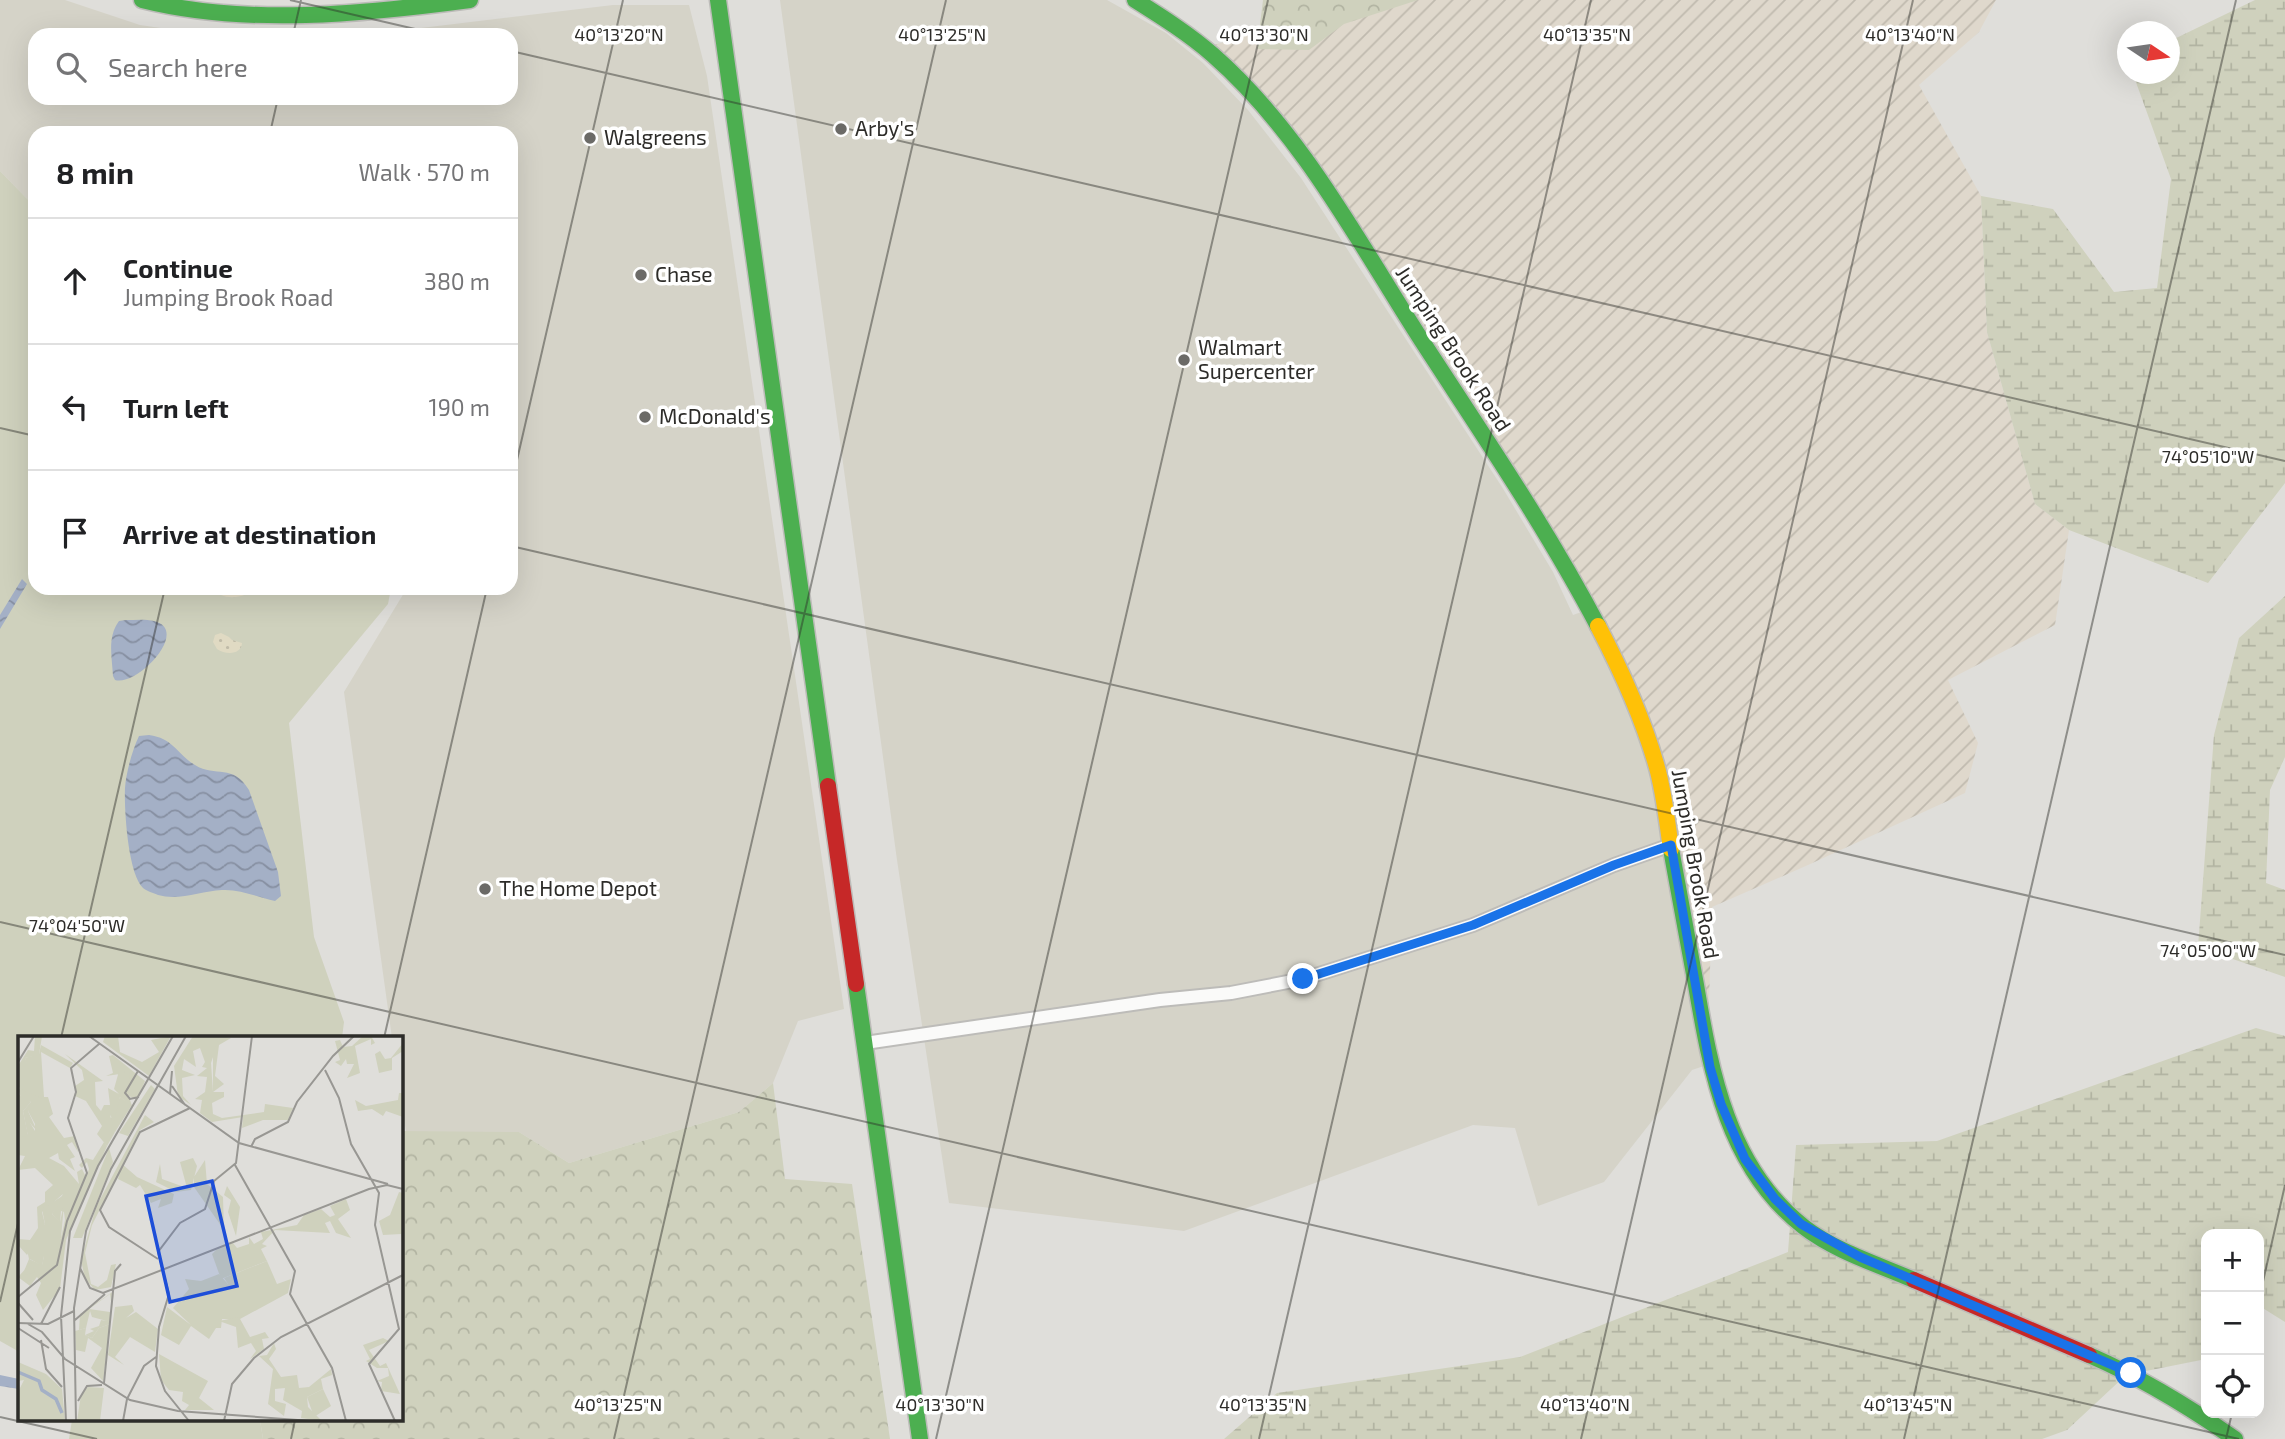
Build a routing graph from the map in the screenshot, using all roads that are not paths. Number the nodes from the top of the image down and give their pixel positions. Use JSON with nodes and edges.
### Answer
{"nodes":[{"id":1,"x":142,"y":0,"type":"edge"},
{"id":2,"x":470,"y":0,"type":"edge"},
{"id":3,"x":718,"y":0,"type":"edge"},
{"id":4,"x":1135,"y":0,"type":"edge"},
{"id":5,"x":1671,"y":845,"type":"junction"},
{"id":6,"x":865,"y":1043,"type":"junction"},
{"id":7,"x":920,"y":1439,"type":"edge"},
{"id":8,"x":2235,"y":1439,"type":"edge"}],
"edges":[{"from":1,"to":2,"type":"main road"},
{"from":3,"to":6,"type":"main road"},
{"from":4,"to":5,"type":"main road","name":"Jumping Brook Road"},
{"from":5,"to":6,"type":"street"},
{"from":5,"to":8,"type":"main road","name":"Jumping Brook Road"},
{"from":6,"to":7,"type":"main road"}]}
